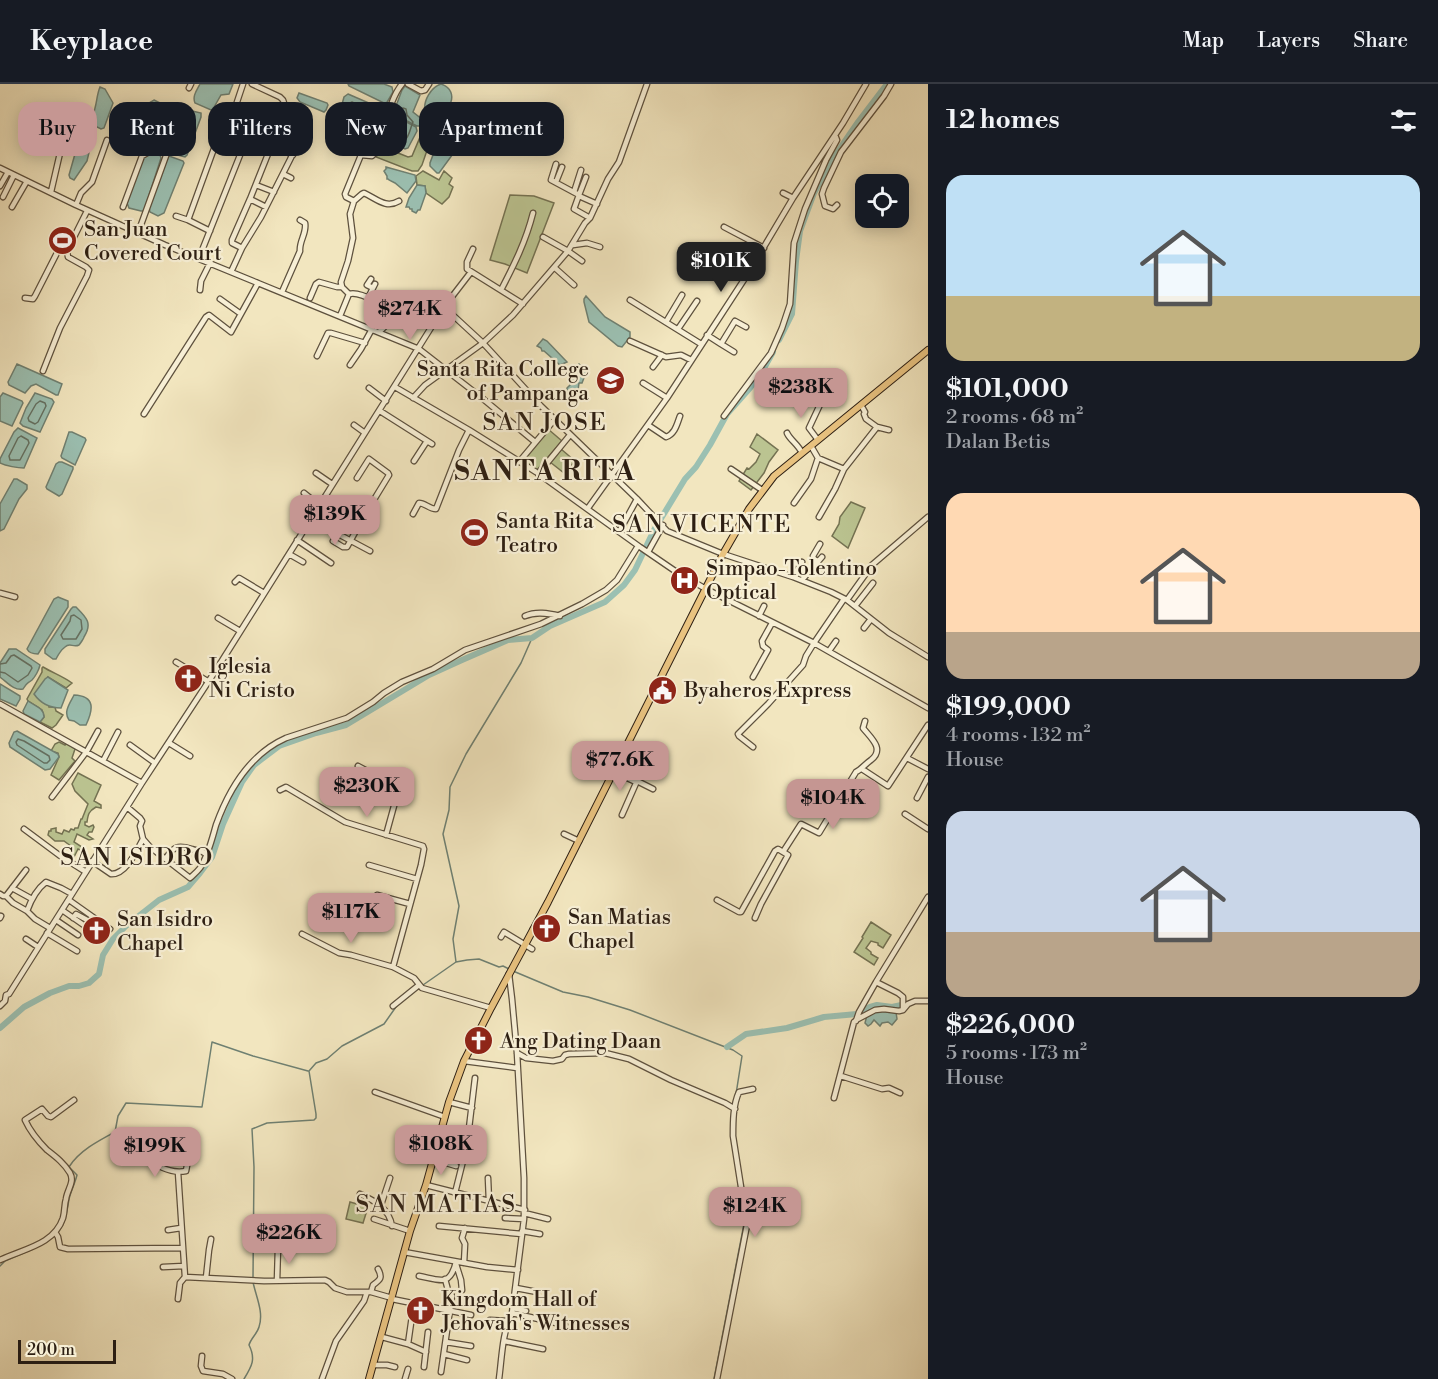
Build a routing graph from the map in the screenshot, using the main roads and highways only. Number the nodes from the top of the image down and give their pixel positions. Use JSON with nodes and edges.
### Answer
{"nodes":[{"id":1,"x":928,"y":350,"type":"edge"},
{"id":2,"x":369,"y":1379,"type":"edge"}],
"edges":[{"from":1,"to":2,"type":"main road"}]}
